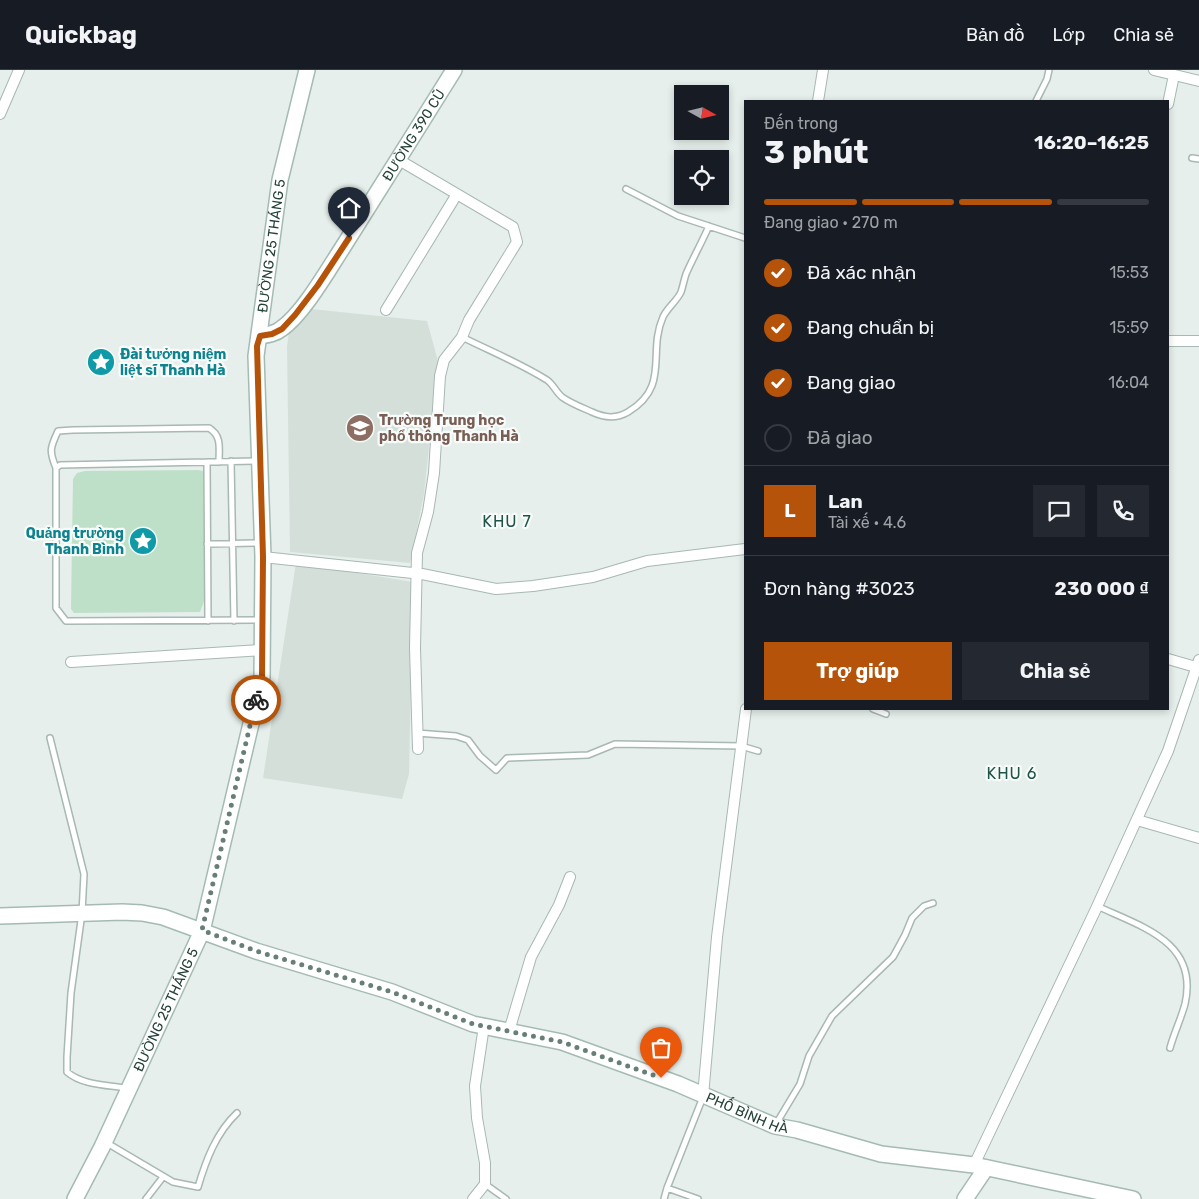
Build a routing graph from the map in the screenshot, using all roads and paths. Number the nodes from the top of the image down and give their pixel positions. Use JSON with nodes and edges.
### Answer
{"nodes":[{"id":1,"x":19,"y":70,"type":"edge"},
{"id":2,"x":306,"y":70,"type":"edge"},
{"id":3,"x":454,"y":70,"type":"edge"},
{"id":4,"x":823,"y":70,"type":"edge"},
{"id":5,"x":1049,"y":70,"type":"edge"},
{"id":6,"x":1154,"y":70,"type":"edge"},
{"id":7,"x":1174,"y":75,"type":"junction"},
{"id":8,"x":1199,"y":81,"type":"edge"},
{"id":9,"x":818,"y":100,"type":"edge"},
{"id":10,"x":1036,"y":100,"type":"edge"},
{"id":11,"x":1169,"y":100,"type":"edge"},
{"id":12,"x":0,"y":114,"type":"edge"},
{"id":13,"x":1192,"y":158,"type":"dead end"},
{"id":14,"x":1199,"y":159,"type":"edge"},
{"id":15,"x":399,"y":160,"type":"junction"},
{"id":16,"x":626,"y":189,"type":"dead end"},
{"id":17,"x":457,"y":194,"type":"junction"},
{"id":18,"x":709,"y":226,"type":"junction"},
{"id":19,"x":744,"y":238,"type":"edge"},
{"id":20,"x":386,"y":310,"type":"dead end"},
{"id":21,"x":260,"y":336,"type":"junction"},
{"id":22,"x":462,"y":338,"type":"junction"},
{"id":23,"x":1169,"y":341,"type":"edge"},
{"id":24,"x":1199,"y":341,"type":"edge"},
{"id":25,"x":231,"y":461,"type":"junction"},
{"id":26,"x":260,"y":461,"type":"junction"},
{"id":27,"x":208,"y":462,"type":"junction"},
{"id":28,"x":219,"y":462,"type":"junction"},
{"id":29,"x":56,"y":468,"type":"junction"},
{"id":30,"x":208,"y":544,"type":"junction"},
{"id":31,"x":233,"y":544,"type":"junction"},
{"id":32,"x":744,"y":549,"type":"edge"},
{"id":33,"x":262,"y":550,"type":"junction"},
{"id":34,"x":416,"y":573,"type":"junction"},
{"id":35,"x":262,"y":620,"type":"junction"},
{"id":36,"x":208,"y":621,"type":"junction"},
{"id":37,"x":234,"y":621,"type":"junction"},
{"id":38,"x":262,"y":650,"type":"junction"},
{"id":39,"x":1169,"y":659,"type":"edge"},
{"id":40,"x":71,"y":662,"type":"dead end"},
{"id":41,"x":1198,"y":665,"type":"edge"},
{"id":42,"x":746,"y":710,"type":"edge"},
{"id":43,"x":876,"y":710,"type":"edge"},
{"id":44,"x":886,"y":714,"type":"dead end"},
{"id":45,"x":417,"y":733,"type":"junction"},
{"id":46,"x":50,"y":738,"type":"dead end"},
{"id":47,"x":741,"y":746,"type":"junction"},
{"id":48,"x":418,"y":749,"type":"dead end"},
{"id":49,"x":758,"y":751,"type":"dead end"},
{"id":50,"x":1136,"y":820,"type":"junction"},
{"id":51,"x":1199,"y":838,"type":"edge"},
{"id":52,"x":570,"y":877,"type":"dead end"},
{"id":53,"x":933,"y":904,"type":"dead end"},
{"id":54,"x":1097,"y":906,"type":"junction"},
{"id":55,"x":82,"y":913,"type":"junction"},
{"id":56,"x":0,"y":916,"type":"edge"},
{"id":57,"x":202,"y":930,"type":"junction"},
{"id":58,"x":484,"y":1026,"type":"junction"},
{"id":59,"x":509,"y":1031,"type":"junction"},
{"id":60,"x":1170,"y":1048,"type":"dead end"},
{"id":61,"x":129,"y":1089,"type":"junction"},
{"id":62,"x":703,"y":1096,"type":"junction"},
{"id":63,"x":237,"y":1113,"type":"dead end"},
{"id":64,"x":775,"y":1126,"type":"junction"},
{"id":65,"x":104,"y":1142,"type":"junction"},
{"id":66,"x":980,"y":1166,"type":"junction"},
{"id":67,"x":162,"y":1176,"type":"junction"},
{"id":68,"x":485,"y":1184,"type":"junction"},
{"id":69,"x":666,"y":1188,"type":"junction"},
{"id":70,"x":75,"y":1199,"type":"edge"},
{"id":71,"x":146,"y":1199,"type":"edge"},
{"id":72,"x":473,"y":1199,"type":"edge"},
{"id":73,"x":506,"y":1199,"type":"edge"},
{"id":74,"x":664,"y":1199,"type":"edge"},
{"id":75,"x":698,"y":1199,"type":"edge"},
{"id":76,"x":965,"y":1199,"type":"edge"},
{"id":77,"x":1133,"y":1199,"type":"edge"}],
"edges":[{"from":1,"to":12,"type":"street"},
{"from":2,"to":21,"type":"main road","name":"ĐƯỜNG 25 THÁNG 5"},
{"from":3,"to":15,"type":"main road","name":"ĐƯỜNG 390 CŨ"},
{"from":4,"to":9,"type":"street"},
{"from":5,"to":10,"type":"lane"},
{"from":6,"to":7,"type":"street"},
{"from":7,"to":8,"type":"street"},
{"from":7,"to":11,"type":"street"},
{"from":13,"to":14,"type":"lane"},
{"from":15,"to":17,"type":"street"},
{"from":15,"to":21,"type":"main road","name":"ĐƯỜNG 390 CŨ"},
{"from":16,"to":18,"type":"lane"},
{"from":17,"to":20,"type":"street"},
{"from":17,"to":22,"type":"street"},
{"from":18,"to":19,"type":"lane"},
{"from":18,"to":22,"type":"lane"},
{"from":21,"to":26,"type":"main road","name":"ĐƯỜNG 25 THÁNG 5"},
{"from":22,"to":34,"type":"street"},
{"from":23,"to":24,"type":"street"},
{"from":25,"to":26,"type":"lane"},
{"from":25,"to":28,"type":"lane"},
{"from":25,"to":31,"type":"lane"},
{"from":26,"to":33,"type":"main road","name":"ĐƯỜNG 25 THÁNG 5"},
{"from":27,"to":28,"type":"lane"},
{"from":27,"to":29,"type":"lane"},
{"from":27,"to":30,"type":"lane"},
{"from":28,"to":29,"type":"lane"},
{"from":29,"to":36,"type":"lane"},
{"from":30,"to":31,"type":"lane"},
{"from":30,"to":36,"type":"lane"},
{"from":31,"to":33,"type":"lane"},
{"from":31,"to":37,"type":"lane"},
{"from":32,"to":34,"type":"street"},
{"from":33,"to":34,"type":"street"},
{"from":33,"to":35,"type":"main road","name":"ĐƯỜNG 25 THÁNG 5"},
{"from":34,"to":45,"type":"street"},
{"from":35,"to":37,"type":"lane"},
{"from":35,"to":38,"type":"main road","name":"ĐƯỜNG 25 THÁNG 5"},
{"from":36,"to":37,"type":"lane"},
{"from":38,"to":40,"type":"street"},
{"from":38,"to":57,"type":"main road","name":"ĐƯỜNG 25 THÁNG 5"},
{"from":39,"to":41,"type":"street"},
{"from":41,"to":50,"type":"street"},
{"from":42,"to":47,"type":"street"},
{"from":43,"to":44,"type":"lane"},
{"from":45,"to":47,"type":"lane"},
{"from":45,"to":48,"type":"street"},
{"from":46,"to":55,"type":"lane"},
{"from":47,"to":49,"type":"lane"},
{"from":47,"to":62,"type":"street"},
{"from":50,"to":51,"type":"street"},
{"from":50,"to":54,"type":"street"},
{"from":52,"to":59,"type":"street"},
{"from":53,"to":64,"type":"lane"},
{"from":54,"to":60,"type":"lane"},
{"from":54,"to":66,"type":"street"},
{"from":55,"to":56,"type":"main road","name":"PHỐ BÌNH HÀ"},
{"from":55,"to":57,"type":"main road","name":"PHỐ BÌNH HÀ"},
{"from":55,"to":61,"type":"lane"},
{"from":57,"to":58,"type":"main road","name":"PHỐ BÌNH HÀ"},
{"from":57,"to":61,"type":"main road","name":"ĐƯỜNG 25 THÁNG 5"},
{"from":58,"to":59,"type":"main road","name":"PHỐ BÌNH HÀ"},
{"from":58,"to":68,"type":"street"},
{"from":59,"to":62,"type":"main road","name":"PHỐ BÌNH HÀ"},
{"from":61,"to":65,"type":"main road","name":"ĐƯỜNG 25 THÁNG 5"},
{"from":62,"to":64,"type":"main road","name":"PHỐ BÌNH HÀ"},
{"from":62,"to":69,"type":"lane"},
{"from":63,"to":67,"type":"lane"},
{"from":64,"to":66,"type":"main road","name":"PHỐ BÌNH HÀ"},
{"from":65,"to":67,"type":"lane"},
{"from":65,"to":70,"type":"main road","name":"ĐƯỜNG 25 THÁNG 5"},
{"from":66,"to":76,"type":"main road"},
{"from":66,"to":77,"type":"main road","name":"PHỐ BÌNH HÀ"},
{"from":67,"to":71,"type":"lane"},
{"from":68,"to":72,"type":"street"},
{"from":68,"to":73,"type":"lane"},
{"from":69,"to":74,"type":"lane"},
{"from":69,"to":75,"type":"lane"}]}
